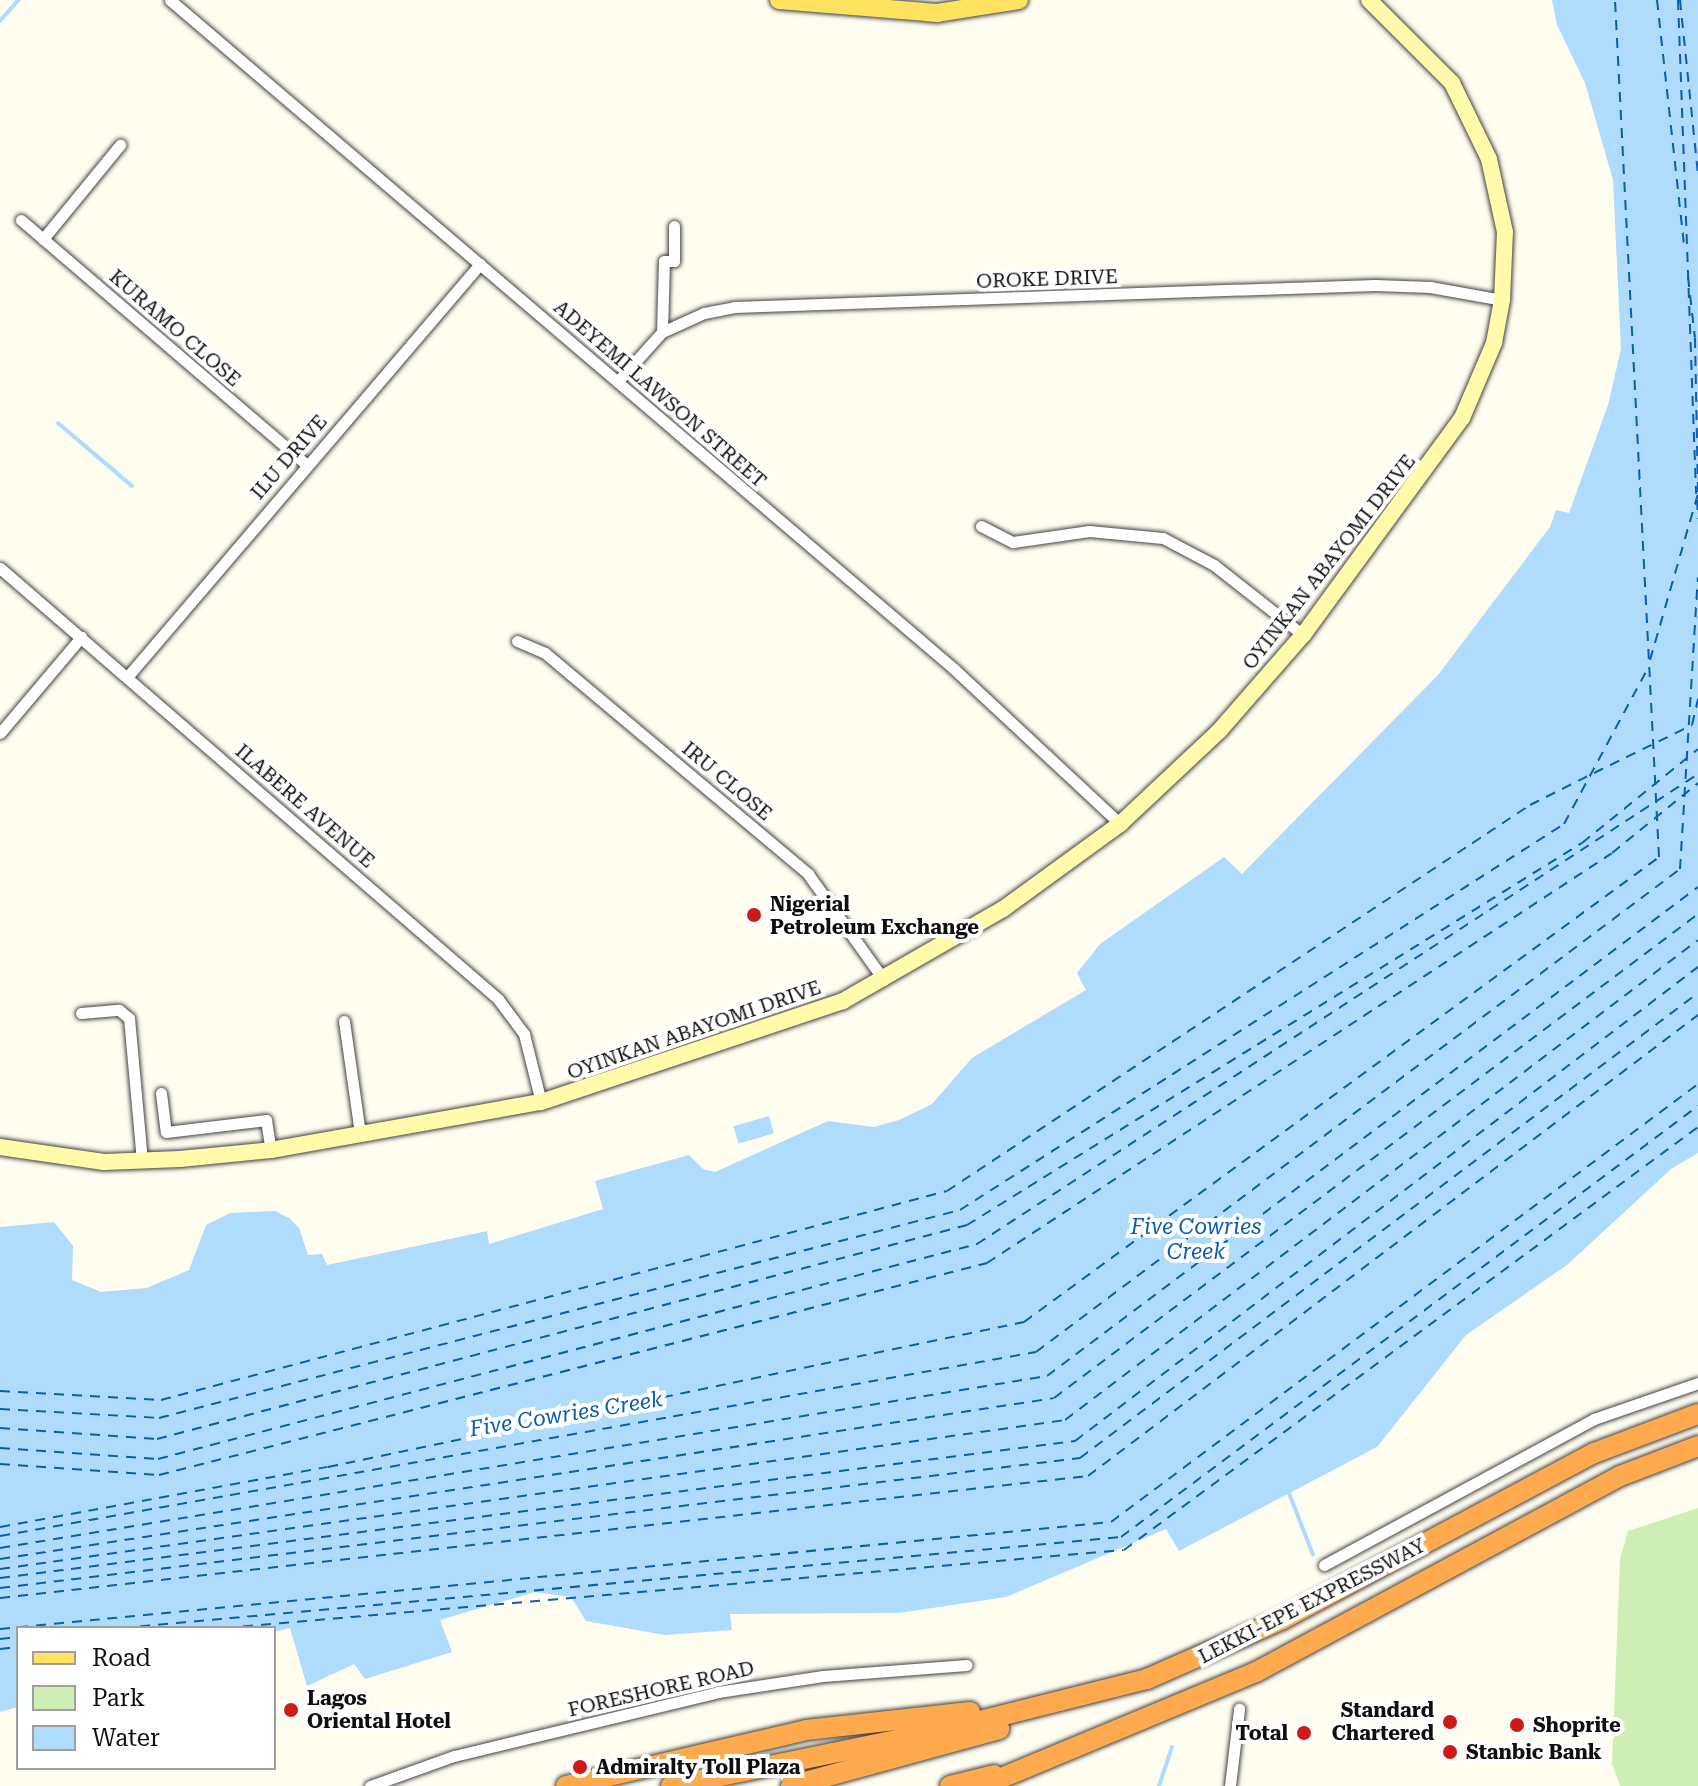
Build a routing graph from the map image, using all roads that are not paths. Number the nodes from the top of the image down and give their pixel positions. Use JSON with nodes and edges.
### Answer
{"nodes":[{"id":1,"x":170,"y":0,"type":"edge"},
{"id":2,"x":779,"y":0,"type":"edge"},
{"id":3,"x":1019,"y":0,"type":"edge"},
{"id":4,"x":1369,"y":0,"type":"edge"},
{"id":5,"x":120,"y":145,"type":"dead end"},
{"id":6,"x":21,"y":220,"type":"dead end"},
{"id":7,"x":674,"y":226,"type":"dead end"},
{"id":8,"x":43,"y":239,"type":"junction"},
{"id":9,"x":480,"y":264,"type":"junction"},
{"id":10,"x":1502,"y":300,"type":"junction"},
{"id":11,"x":662,"y":332,"type":"junction"},
{"id":12,"x":618,"y":381,"type":"junction"},
{"id":13,"x":306,"y":464,"type":"junction"},
{"id":14,"x":981,"y":526,"type":"dead end"},
{"id":15,"x":0,"y":568,"type":"edge"},
{"id":16,"x":1303,"y":635,"type":"junction"},
{"id":17,"x":81,"y":637,"type":"junction"},
{"id":18,"x":517,"y":641,"type":"dead end"},
{"id":19,"x":128,"y":676,"type":"junction"},
{"id":20,"x":0,"y":733,"type":"edge"},
{"id":21,"x":1120,"y":824,"type":"junction"},
{"id":22,"x":884,"y":980,"type":"junction"},
{"id":23,"x":81,"y":1013,"type":"dead end"},
{"id":24,"x":344,"y":1021,"type":"dead end"},
{"id":25,"x":161,"y":1093,"type":"dead end"},
{"id":26,"x":541,"y":1102,"type":"junction"},
{"id":27,"x":360,"y":1133,"type":"junction"},
{"id":28,"x":0,"y":1147,"type":"edge"},
{"id":29,"x":271,"y":1150,"type":"junction"},
{"id":30,"x":142,"y":1160,"type":"junction"},
{"id":31,"x":1698,"y":1383,"type":"edge"},
{"id":32,"x":1698,"y":1414,"type":"edge"},
{"id":33,"x":1698,"y":1446,"type":"edge"},
{"id":34,"x":1324,"y":1565,"type":"dead end"},
{"id":35,"x":967,"y":1665,"type":"dead end"},
{"id":36,"x":1085,"y":1698,"type":"junction"},
{"id":37,"x":1239,"y":1709,"type":"dead end"},
{"id":38,"x":1040,"y":1764,"type":"junction"},
{"id":39,"x":831,"y":1780,"type":"edge"},
{"id":40,"x":370,"y":1786,"type":"edge"},
{"id":41,"x":566,"y":1786,"type":"edge"},
{"id":42,"x":671,"y":1786,"type":"edge"},
{"id":43,"x":791,"y":1786,"type":"edge"},
{"id":44,"x":950,"y":1786,"type":"edge"},
{"id":45,"x":982,"y":1786,"type":"edge"},
{"id":46,"x":994,"y":1786,"type":"edge"},
{"id":47,"x":1230,"y":1786,"type":"edge"}],
"edges":[{"from":1,"to":9,"type":"street","name":"ADEYEMI LAWSON STREET"},
{"from":2,"to":3,"type":"main road"},
{"from":4,"to":10,"type":"street","name":"OYINKAN ABAYOMI DRIVE"},
{"from":5,"to":8,"type":"street"},
{"from":6,"to":8,"type":"street","name":"KURAMO CLOSE"},
{"from":7,"to":11,"type":"street"},
{"from":8,"to":13,"type":"street","name":"KURAMO CLOSE"},
{"from":9,"to":12,"type":"street","name":"ADEYEMI LAWSON STREET"},
{"from":9,"to":13,"type":"street","name":"ILU DRIVE"},
{"from":10,"to":11,"type":"street","name":"OROKE DRIVE"},
{"from":10,"to":16,"type":"street","name":"OYINKAN ABAYOMI DRIVE"},
{"from":11,"to":12,"type":"street","name":"OROKE DRIVE"},
{"from":12,"to":21,"type":"street","name":"ADEYEMI LAWSON STREET"},
{"from":13,"to":19,"type":"street","name":"ILU DRIVE"},
{"from":14,"to":16,"type":"street"},
{"from":15,"to":17,"type":"street","name":"ILABERE AVENUE"},
{"from":16,"to":21,"type":"street","name":"OYINKAN ABAYOMI DRIVE"},
{"from":17,"to":19,"type":"street","name":"ILABERE AVENUE"},
{"from":17,"to":20,"type":"street"},
{"from":18,"to":22,"type":"street","name":"IRU CLOSE"},
{"from":19,"to":26,"type":"street","name":"ILABERE AVENUE"},
{"from":21,"to":22,"type":"street","name":"OYINKAN ABAYOMI DRIVE"},
{"from":22,"to":26,"type":"street","name":"OYINKAN ABAYOMI DRIVE"},
{"from":23,"to":30,"type":"street"},
{"from":24,"to":27,"type":"street"},
{"from":25,"to":29,"type":"street"},
{"from":26,"to":27,"type":"street","name":"OYINKAN ABAYOMI DRIVE"},
{"from":27,"to":29,"type":"street","name":"OYINKAN ABAYOMI DRIVE"},
{"from":28,"to":30,"type":"street","name":"OYINKAN ABAYOMI DRIVE"},
{"from":29,"to":30,"type":"street","name":"OYINKAN ABAYOMI DRIVE"},
{"from":31,"to":34,"type":"street"},
{"from":32,"to":36,"type":"highway","name":"LEKKI-EPE EXPRESSWAY"},
{"from":33,"to":38,"type":"highway","name":"LEKKI-EPE EXPRESSWAY"},
{"from":35,"to":40,"type":"street","name":"FORESHORE ROAD"},
{"from":36,"to":39,"type":"highway"},
{"from":36,"to":41,"type":"highway"},
{"from":36,"to":42,"type":"highway","name":"LEKKI-EPE EXPRESSWAY"},
{"from":37,"to":47,"type":"street"},
{"from":38,"to":44,"type":"highway"},
{"from":38,"to":45,"type":"highway","name":"LEKKI-EPE EXPRESSWAY"},
{"from":38,"to":46,"type":"highway"},
{"from":39,"to":43,"type":"highway"}]}
